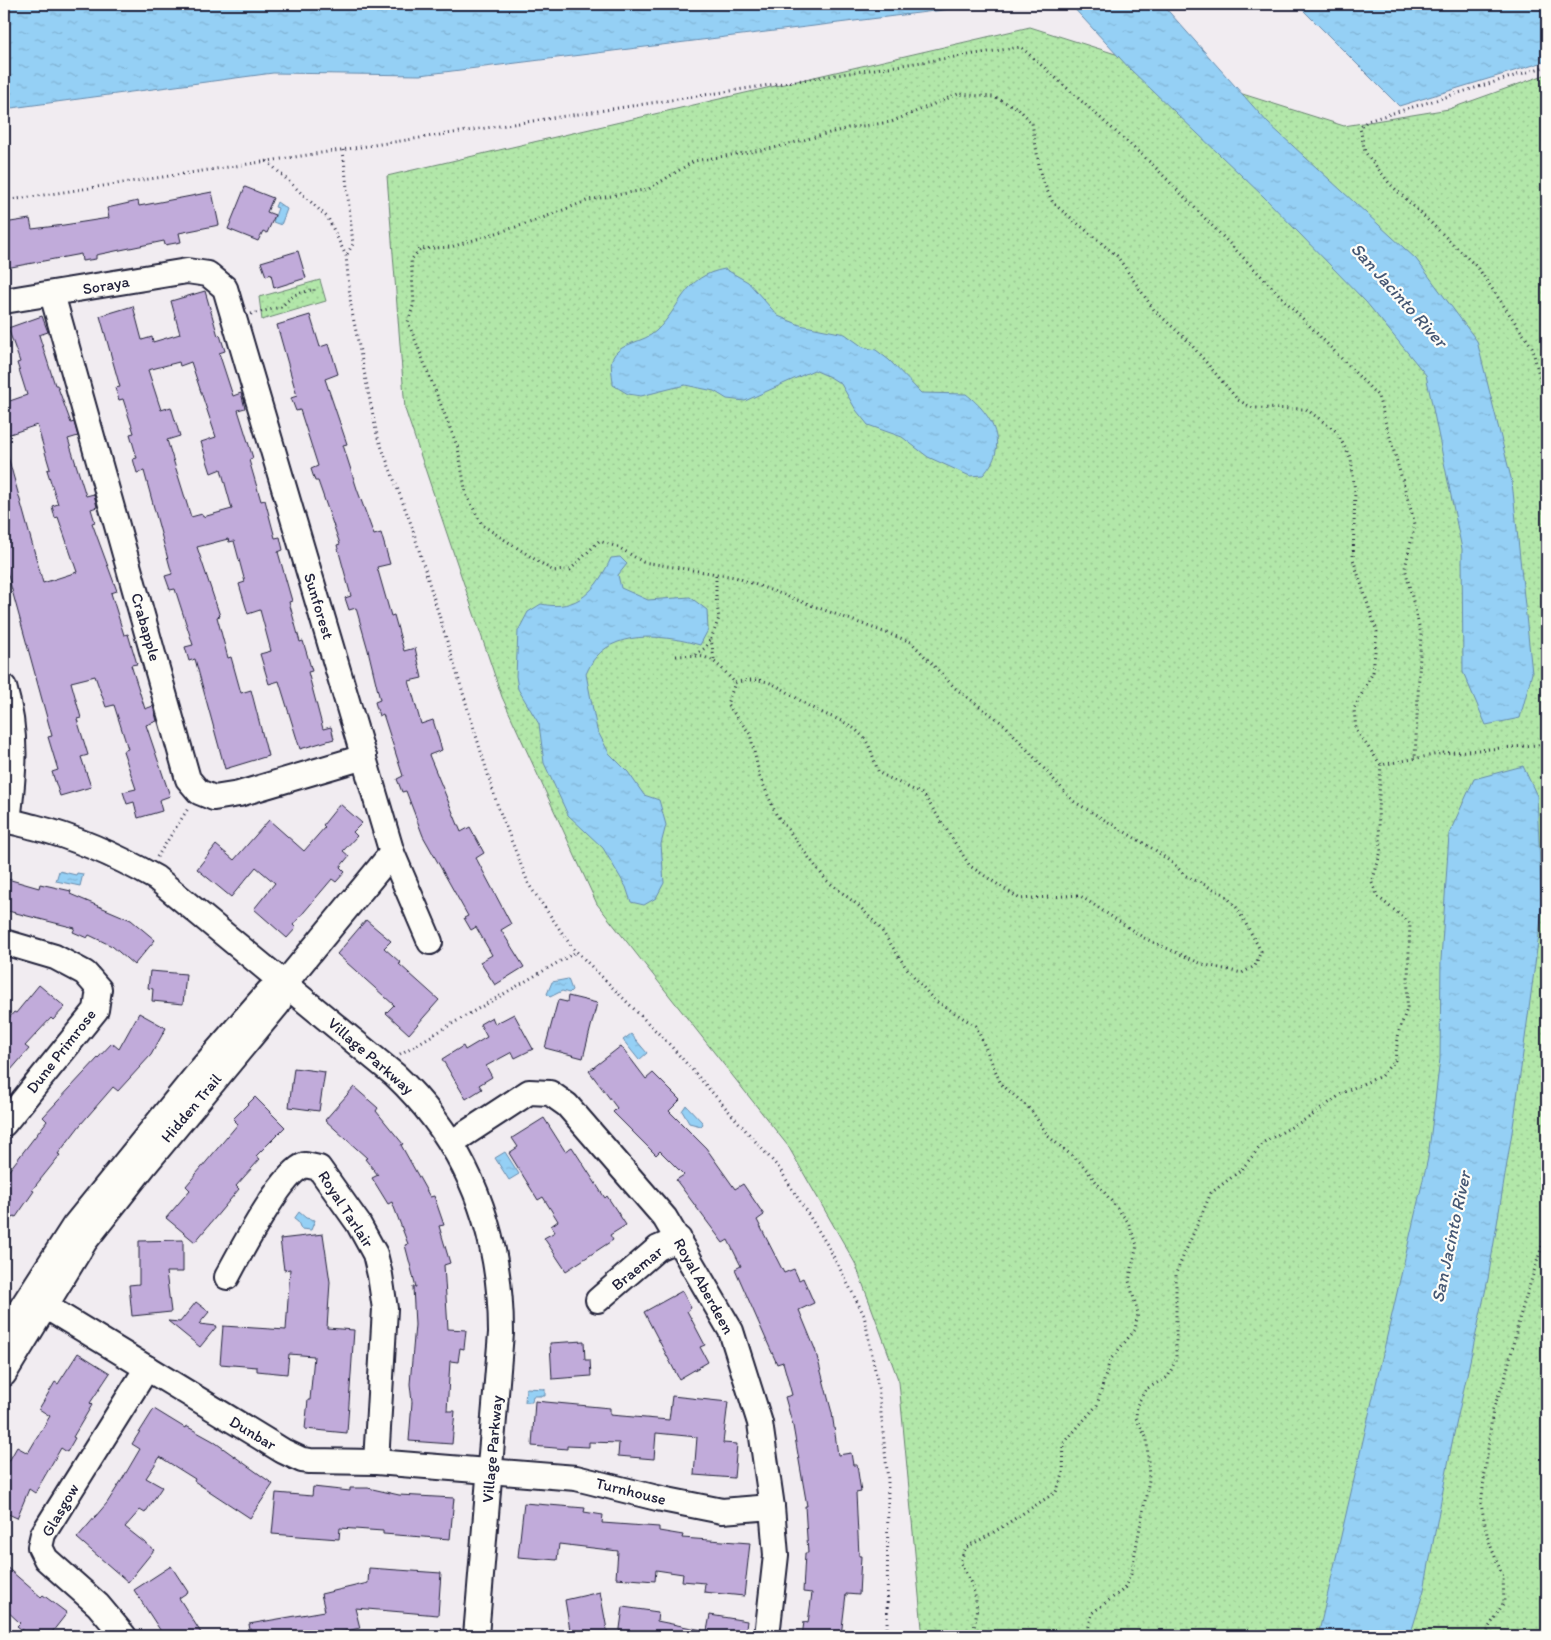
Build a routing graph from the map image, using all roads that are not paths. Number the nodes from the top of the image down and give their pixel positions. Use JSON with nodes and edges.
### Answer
{"nodes":[{"id":1,"x":208,"y":274,"type":"joint"},
{"id":2,"x":52,"y":294,"type":"junction"},
{"id":3,"x":4,"y":301,"type":"edge"},
{"id":4,"x":5,"y":695,"type":"edge"},
{"id":5,"x":364,"y":757,"type":"junction"},
{"id":6,"x":6,"y":821,"type":"edge"},
{"id":7,"x":392,"y":853,"type":"junction"},
{"id":8,"x":4,"y":942,"type":"edge"},
{"id":9,"x":430,"y":942,"type":"dead end"},
{"id":10,"x":285,"y":983,"type":"junction"},
{"id":11,"x":4,"y":1124,"type":"edge"},
{"id":12,"x":451,"y":1143,"type":"junction"},
{"id":13,"x":679,"y":1239,"type":"junction"},
{"id":14,"x":226,"y":1277,"type":"dead end"},
{"id":15,"x":598,"y":1300,"type":"dead end"},
{"id":16,"x":23,"y":1302,"type":"edge"},
{"id":17,"x":4,"y":1335,"type":"edge"},
{"id":18,"x":147,"y":1368,"type":"junction"},
{"id":19,"x":4,"y":1374,"type":"edge"},
{"id":20,"x":376,"y":1462,"type":"junction"},
{"id":21,"x":490,"y":1470,"type":"junction"},
{"id":22,"x":772,"y":1507,"type":"junction"},
{"id":23,"x":124,"y":1636,"type":"edge"},
{"id":24,"x":476,"y":1636,"type":"edge"},
{"id":25,"x":767,"y":1636,"type":"edge"}],
"edges":[{"from":1,"to":2,"type":"street","name":"Soraya"},
{"from":1,"to":5,"type":"street","name":"Sunforest"},
{"from":2,"to":3,"type":"street","name":"Soraya"},
{"from":2,"to":5,"type":"street","name":"Crabapple"},
{"from":4,"to":6,"type":"street"},
{"from":5,"to":7,"type":"street","name":"Sunforest"},
{"from":6,"to":10,"type":"street","name":"Village Parkway"},
{"from":7,"to":9,"type":"street","name":"Sunforest"},
{"from":7,"to":10,"type":"street"},
{"from":8,"to":11,"type":"street","name":"Dune Primrose"},
{"from":10,"to":12,"type":"street","name":"Village Parkway"},
{"from":10,"to":16,"type":"street"},
{"from":12,"to":13,"type":"street","name":"Royal Aberdeen"},
{"from":12,"to":21,"type":"street","name":"Village Parkway"},
{"from":13,"to":15,"type":"street","name":"Braemar"},
{"from":13,"to":22,"type":"street","name":"Royal Aberdeen"},
{"from":14,"to":20,"type":"street","name":"Royal Tarlair"},
{"from":16,"to":17,"type":"street"},
{"from":16,"to":18,"type":"street","name":"Dunbar"},
{"from":16,"to":19,"type":"street"},
{"from":18,"to":20,"type":"street","name":"Dunbar"},
{"from":18,"to":23,"type":"street","name":"Glasgow"},
{"from":20,"to":21,"type":"street","name":"Dunbar"},
{"from":21,"to":22,"type":"street","name":"Turnhouse"},
{"from":21,"to":24,"type":"street","name":"Village Parkway"},
{"from":22,"to":25,"type":"street","name":"Royal Aberdeen"}]}
